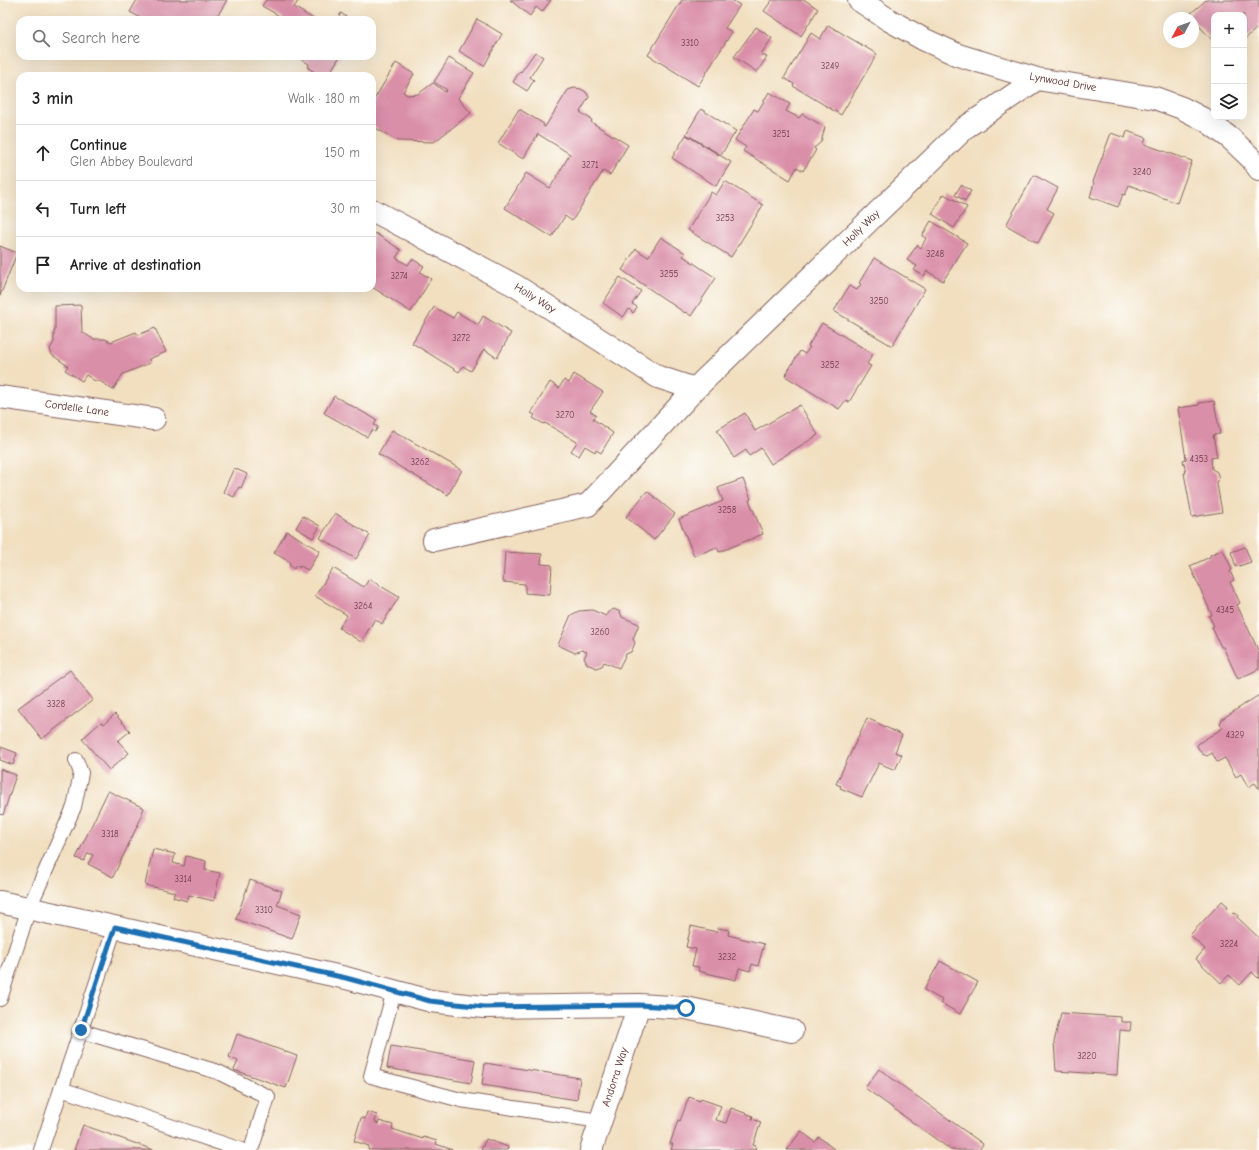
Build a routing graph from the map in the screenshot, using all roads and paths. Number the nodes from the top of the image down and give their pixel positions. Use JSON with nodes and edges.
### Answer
{"nodes":[{"id":1,"x":859,"y":0,"type":"edge"},
{"id":2,"x":1037,"y":79,"type":"junction"},
{"id":3,"x":1259,"y":169,"type":"edge"},
{"id":4,"x":376,"y":212,"type":"edge"},
{"id":5,"x":694,"y":389,"type":"junction"},
{"id":6,"x":0,"y":397,"type":"edge"},
{"id":7,"x":154,"y":420,"type":"dead end"},
{"id":8,"x":434,"y":540,"type":"dead end"},
{"id":9,"x":76,"y":760,"type":"dead end"},
{"id":10,"x":0,"y":902,"type":"edge"},
{"id":11,"x":29,"y":908,"type":"junction"},
{"id":12,"x":115,"y":927,"type":"junction"},
{"id":13,"x":394,"y":991,"type":"junction"},
{"id":14,"x":0,"y":1000,"type":"edge"},
{"id":15,"x":639,"y":1005,"type":"junction"},
{"id":16,"x":81,"y":1030,"type":"junction"},
{"id":17,"x":792,"y":1031,"type":"dead end"},
{"id":18,"x":61,"y":1090,"type":"junction"},
{"id":19,"x":600,"y":1121,"type":"junction"},
{"id":20,"x":41,"y":1150,"type":"edge"},
{"id":21,"x":241,"y":1150,"type":"edge"},
{"id":22,"x":251,"y":1150,"type":"edge"},
{"id":23,"x":591,"y":1150,"type":"edge"}],
"edges":[{"from":1,"to":2,"type":"street","name":"Lynwood Drive"},
{"from":2,"to":3,"type":"street","name":"Lynwood Drive"},
{"from":2,"to":5,"type":"street","name":"Holly Way"},
{"from":4,"to":5,"type":"street","name":"Holly Way"},
{"from":5,"to":8,"type":"street","name":"Holly Way"},
{"from":6,"to":7,"type":"street","name":"Cordelle Lane"},
{"from":9,"to":11,"type":"lane"},
{"from":10,"to":11,"type":"street"},
{"from":11,"to":12,"type":"street"},
{"from":11,"to":14,"type":"lane"},
{"from":12,"to":13,"type":"street"},
{"from":12,"to":16,"type":"lane"},
{"from":13,"to":15,"type":"street"},
{"from":13,"to":19,"type":"lane"},
{"from":15,"to":17,"type":"street"},
{"from":15,"to":19,"type":"street","name":"Andorra Way"},
{"from":16,"to":18,"type":"lane"},
{"from":16,"to":22,"type":"lane"},
{"from":18,"to":20,"type":"lane"},
{"from":18,"to":21,"type":"lane"},
{"from":19,"to":23,"type":"street","name":"Andorra Way"}]}
